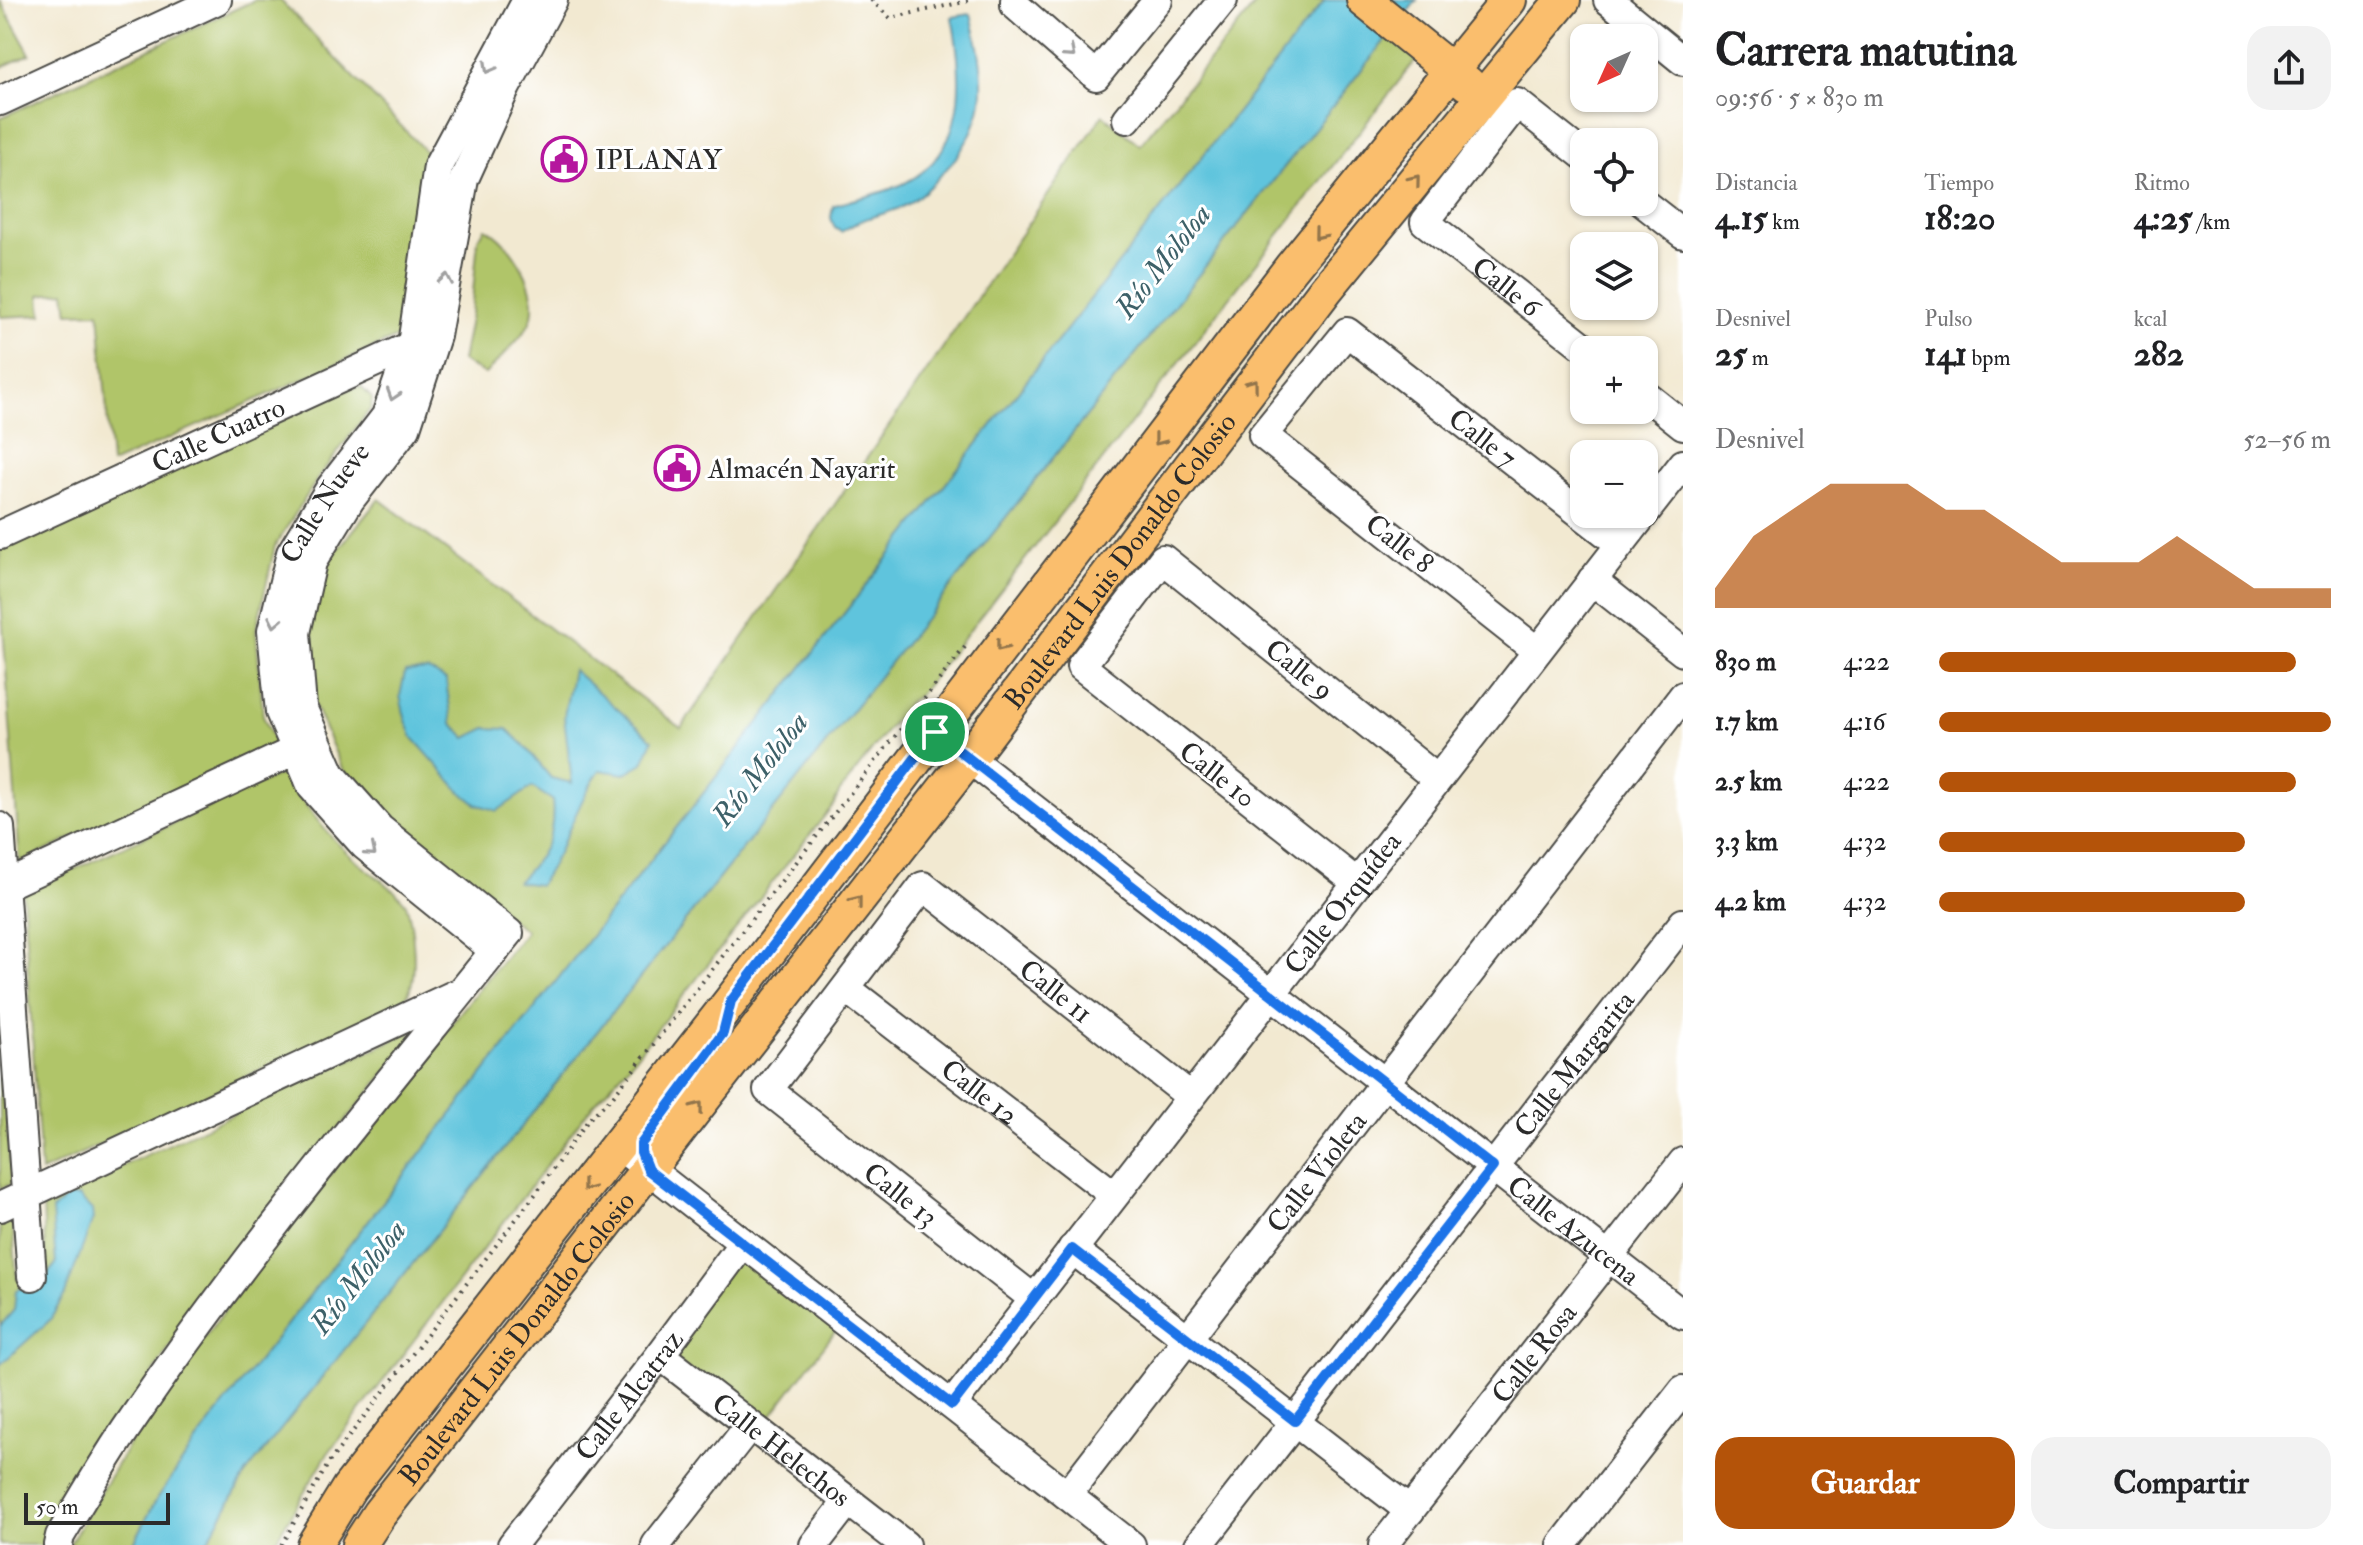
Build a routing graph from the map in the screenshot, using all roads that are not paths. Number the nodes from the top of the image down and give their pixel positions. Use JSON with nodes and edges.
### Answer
{"nodes":[{"id":1,"x":217,"y":0,"type":"edge"},
{"id":2,"x":527,"y":0,"type":"edge"},
{"id":3,"x":553,"y":0,"type":"edge"},
{"id":4,"x":1015,"y":0,"type":"edge"},
{"id":5,"x":1158,"y":0,"type":"edge"},
{"id":6,"x":1223,"y":0,"type":"edge"},
{"id":7,"x":1364,"y":0,"type":"edge"},
{"id":8,"x":1509,"y":0,"type":"edge"},
{"id":9,"x":1563,"y":0,"type":"edge"},
{"id":10,"x":1607,"y":1,"type":"edge"},
{"id":11,"x":1406,"y":15,"type":"edge"},
{"id":12,"x":1683,"y":61,"type":"edge"},
{"id":13,"x":1458,"y":62,"type":"junction"},
{"id":14,"x":1499,"y":93,"type":"junction"},
{"id":15,"x":0,"y":101,"type":"edge"},
{"id":16,"x":1127,"y":119,"type":"dead end"},
{"id":17,"x":1570,"y":146,"type":"edge"},
{"id":18,"x":1658,"y":214,"type":"edge"},
{"id":19,"x":1683,"y":234,"type":"edge"},
{"id":20,"x":1347,"y":332,"type":"joint"},
{"id":21,"x":436,"y":336,"type":"junction"},
{"id":22,"x":1570,"y":336,"type":"edge"},
{"id":23,"x":409,"y":346,"type":"junction"},
{"id":24,"x":1658,"y":405,"type":"edge"},
{"id":25,"x":1683,"y":425,"type":"edge"},
{"id":26,"x":1683,"y":464,"type":"edge"},
{"id":27,"x":1658,"y":496,"type":"edge"},
{"id":28,"x":1633,"y":528,"type":"edge"},
{"id":29,"x":0,"y":535,"type":"edge"},
{"id":30,"x":1620,"y":544,"type":"junction"},
{"id":31,"x":1163,"y":559,"type":"joint"},
{"id":32,"x":1592,"y":580,"type":"junction"},
{"id":33,"x":1537,"y":651,"type":"junction"},
{"id":34,"x":1683,"y":652,"type":"edge"},
{"id":35,"x":1683,"y":696,"type":"edge"},
{"id":36,"x":935,"y":732,"type":"junction"},
{"id":37,"x":307,"y":745,"type":"junction"},
{"id":38,"x":969,"y":758,"type":"junction"},
{"id":39,"x":1437,"y":779,"type":"junction"},
{"id":40,"x":0,"y":827,"type":"edge"},
{"id":41,"x":1356,"y":882,"type":"junction"},
{"id":42,"x":2,"y":887,"type":"edge"},
{"id":43,"x":1683,"y":923,"type":"edge"},
{"id":44,"x":847,"y":989,"type":"junction"},
{"id":45,"x":463,"y":990,"type":"junction"},
{"id":46,"x":1271,"y":993,"type":"junction"},
{"id":47,"x":731,"y":1001,"type":"junction"},
{"id":48,"x":1385,"y":1082,"type":"junction"},
{"id":49,"x":1190,"y":1096,"type":"junction"},
{"id":50,"x":619,"y":1146,"type":"junction"},
{"id":51,"x":1683,"y":1162,"type":"edge"},
{"id":52,"x":1493,"y":1167,"type":"junction"},
{"id":53,"x":648,"y":1170,"type":"junction"},
{"id":54,"x":26,"y":1195,"type":"junction"},
{"id":55,"x":1114,"y":1195,"type":"junction"},
{"id":56,"x":0,"y":1207,"type":"edge"},
{"id":57,"x":743,"y":1243,"type":"junction"},
{"id":58,"x":1072,"y":1249,"type":"junction"},
{"id":59,"x":1609,"y":1257,"type":"junction"},
{"id":60,"x":32,"y":1276,"type":"dead end"},
{"id":61,"x":1034,"y":1299,"type":"junction"},
{"id":62,"x":1683,"y":1315,"type":"edge"},
{"id":63,"x":1187,"y":1338,"type":"junction"},
{"id":64,"x":660,"y":1355,"type":"junction"},
{"id":65,"x":1683,"y":1390,"type":"edge"},
{"id":66,"x":952,"y":1405,"type":"junction"},
{"id":67,"x":1295,"y":1421,"type":"junction"},
{"id":68,"x":750,"y":1425,"type":"junction"},
{"id":69,"x":1067,"y":1495,"type":"junction"},
{"id":70,"x":848,"y":1501,"type":"junction"},
{"id":71,"x":1410,"y":1511,"type":"junction"},
{"id":72,"x":58,"y":1545,"type":"edge"},
{"id":73,"x":314,"y":1545,"type":"edge"},
{"id":74,"x":359,"y":1545,"type":"edge"},
{"id":75,"x":512,"y":1545,"type":"edge"},
{"id":76,"x":656,"y":1545,"type":"edge"},
{"id":77,"x":814,"y":1545,"type":"edge"},
{"id":78,"x":905,"y":1545,"type":"edge"},
{"id":79,"x":1131,"y":1545,"type":"edge"},
{"id":80,"x":1199,"y":1545,"type":"edge"},
{"id":81,"x":1383,"y":1545,"type":"edge"},
{"id":82,"x":1562,"y":1545,"type":"edge"}],
"edges":[{"from":1,"to":15,"type":"street"},
{"from":2,"to":23,"type":"street","name":"Calle Nueve","one_way":true},
{"from":21,"to":3,"type":"street","name":"Calle Nueve","one_way":true},
{"from":4,"to":5,"type":"street","one_way":true},
{"from":6,"to":16,"type":"street"},
{"from":7,"to":11,"type":"main road"},
{"from":8,"to":13,"type":"main road","name":"Boulevard Luis Donaldo Colosio"},
{"from":9,"to":14,"type":"main road","name":"Boulevard Luis Donaldo Colosio"},
{"from":10,"to":12,"type":"street"},
{"from":11,"to":13,"type":"main road"},
{"from":13,"to":14,"type":"main road"},
{"from":13,"to":36,"type":"main road","name":"Boulevard Luis Donaldo Colosio","one_way":true},
{"from":14,"to":17,"type":"street"},
{"from":14,"to":22,"type":"street","name":"Calle 6"},
{"from":38,"to":14,"type":"main road","name":"Boulevard Luis Donaldo Colosio","one_way":true},
{"from":18,"to":19,"type":"street"},
{"from":20,"to":30,"type":"street","name":"Calle 7"},
{"from":20,"to":33,"type":"street","name":"Calle 8"},
{"from":21,"to":23,"type":"street","name":"Calle Cuatro"},
{"from":21,"to":37,"type":"street","name":"Calle Nueve"},
{"from":23,"to":29,"type":"street","name":"Calle Cuatro"},
{"from":23,"to":37,"type":"street","name":"Calle Nueve","one_way":true},
{"from":24,"to":25,"type":"street"},
{"from":26,"to":27,"type":"street","name":"Calle Orquídea"},
{"from":28,"to":30,"type":"street","name":"Calle Orquídea"},
{"from":30,"to":32,"type":"street","name":"Calle Orquídea"},
{"from":31,"to":39,"type":"street","name":"Calle 9"},
{"from":31,"to":41,"type":"street","name":"Calle 10"},
{"from":32,"to":33,"type":"street","name":"Calle Orquídea"},
{"from":32,"to":34,"type":"street"},
{"from":33,"to":39,"type":"street","name":"Calle Orquídea"},
{"from":35,"to":48,"type":"street","name":"Calle Violeta"},
{"from":36,"to":38,"type":"street","name":"Calle Azucena"},
{"from":36,"to":47,"type":"main road","name":"Boulevard Luis Donaldo Colosio"},
{"from":37,"to":42,"type":"street"},
{"from":37,"to":45,"type":"street","name":"Calle Nueve"},
{"from":38,"to":46,"type":"street","name":"Calle Azucena"},
{"from":53,"to":38,"type":"main road","name":"Boulevard Luis Donaldo Colosio","one_way":true},
{"from":39,"to":41,"type":"street","name":"Calle Orquídea"},
{"from":40,"to":42,"type":"street"},
{"from":41,"to":46,"type":"street","name":"Calle Orquídea"},
{"from":42,"to":54,"type":"street"},
{"from":43,"to":52,"type":"street","name":"Calle Margarita"},
{"from":44,"to":49,"type":"street","name":"Calle 11"},
{"from":44,"to":55,"type":"street","name":"Calle 12"},
{"from":44,"to":61,"type":"street","name":"Calle 13"},
{"from":45,"to":54,"type":"street"},
{"from":45,"to":72,"type":"street"},
{"from":46,"to":48,"type":"street","name":"Calle Azucena"},
{"from":46,"to":49,"type":"street","name":"Calle Orquídea"},
{"from":47,"to":50,"type":"main road","name":"Boulevard Luis Donaldo Colosio"},
{"from":47,"to":53,"type":"main road"},
{"from":48,"to":52,"type":"street","name":"Calle Azucena"},
{"from":48,"to":63,"type":"street","name":"Calle Violeta"},
{"from":49,"to":55,"type":"street","name":"Calle Orquídea"},
{"from":50,"to":53,"type":"street"},
{"from":50,"to":73,"type":"main road","name":"Boulevard Luis Donaldo Colosio","one_way":true},
{"from":51,"to":59,"type":"street","name":"Calle Rosa"},
{"from":52,"to":59,"type":"street","name":"Calle Azucena"},
{"from":52,"to":67,"type":"street","name":"Calle Margarita"},
{"from":53,"to":57,"type":"street"},
{"from":53,"to":74,"type":"main road","name":"Boulevard Luis Donaldo Colosio"},
{"from":54,"to":56,"type":"street"},
{"from":54,"to":60,"type":"street"},
{"from":55,"to":58,"type":"street","name":"Calle Orquídea"},
{"from":57,"to":64,"type":"street","name":"Calle Alcatraz"},
{"from":57,"to":66,"type":"street"},
{"from":58,"to":61,"type":"street","name":"Calle Orquídea"},
{"from":58,"to":63,"type":"street"},
{"from":59,"to":62,"type":"street","name":"Calle Azucena"},
{"from":59,"to":71,"type":"street","name":"Calle Rosa"},
{"from":61,"to":66,"type":"street","name":"Calle Orquídea"},
{"from":63,"to":67,"type":"street"},
{"from":63,"to":69,"type":"street","name":"Calle Violeta"},
{"from":64,"to":68,"type":"street","name":"Calle Helechos"},
{"from":64,"to":75,"type":"street","name":"Calle Alcatraz"},
{"from":65,"to":82,"type":"street"},
{"from":66,"to":69,"type":"street"},
{"from":67,"to":71,"type":"street"},
{"from":67,"to":80,"type":"street","name":"Calle Margarita"},
{"from":68,"to":70,"type":"street","name":"Calle Helechos"},
{"from":68,"to":76,"type":"street"},
{"from":69,"to":79,"type":"street"},
{"from":70,"to":77,"type":"street"},
{"from":70,"to":78,"type":"street","name":"Calle Helechos"},
{"from":71,"to":81,"type":"street","name":"Calle Rosa"}]}
